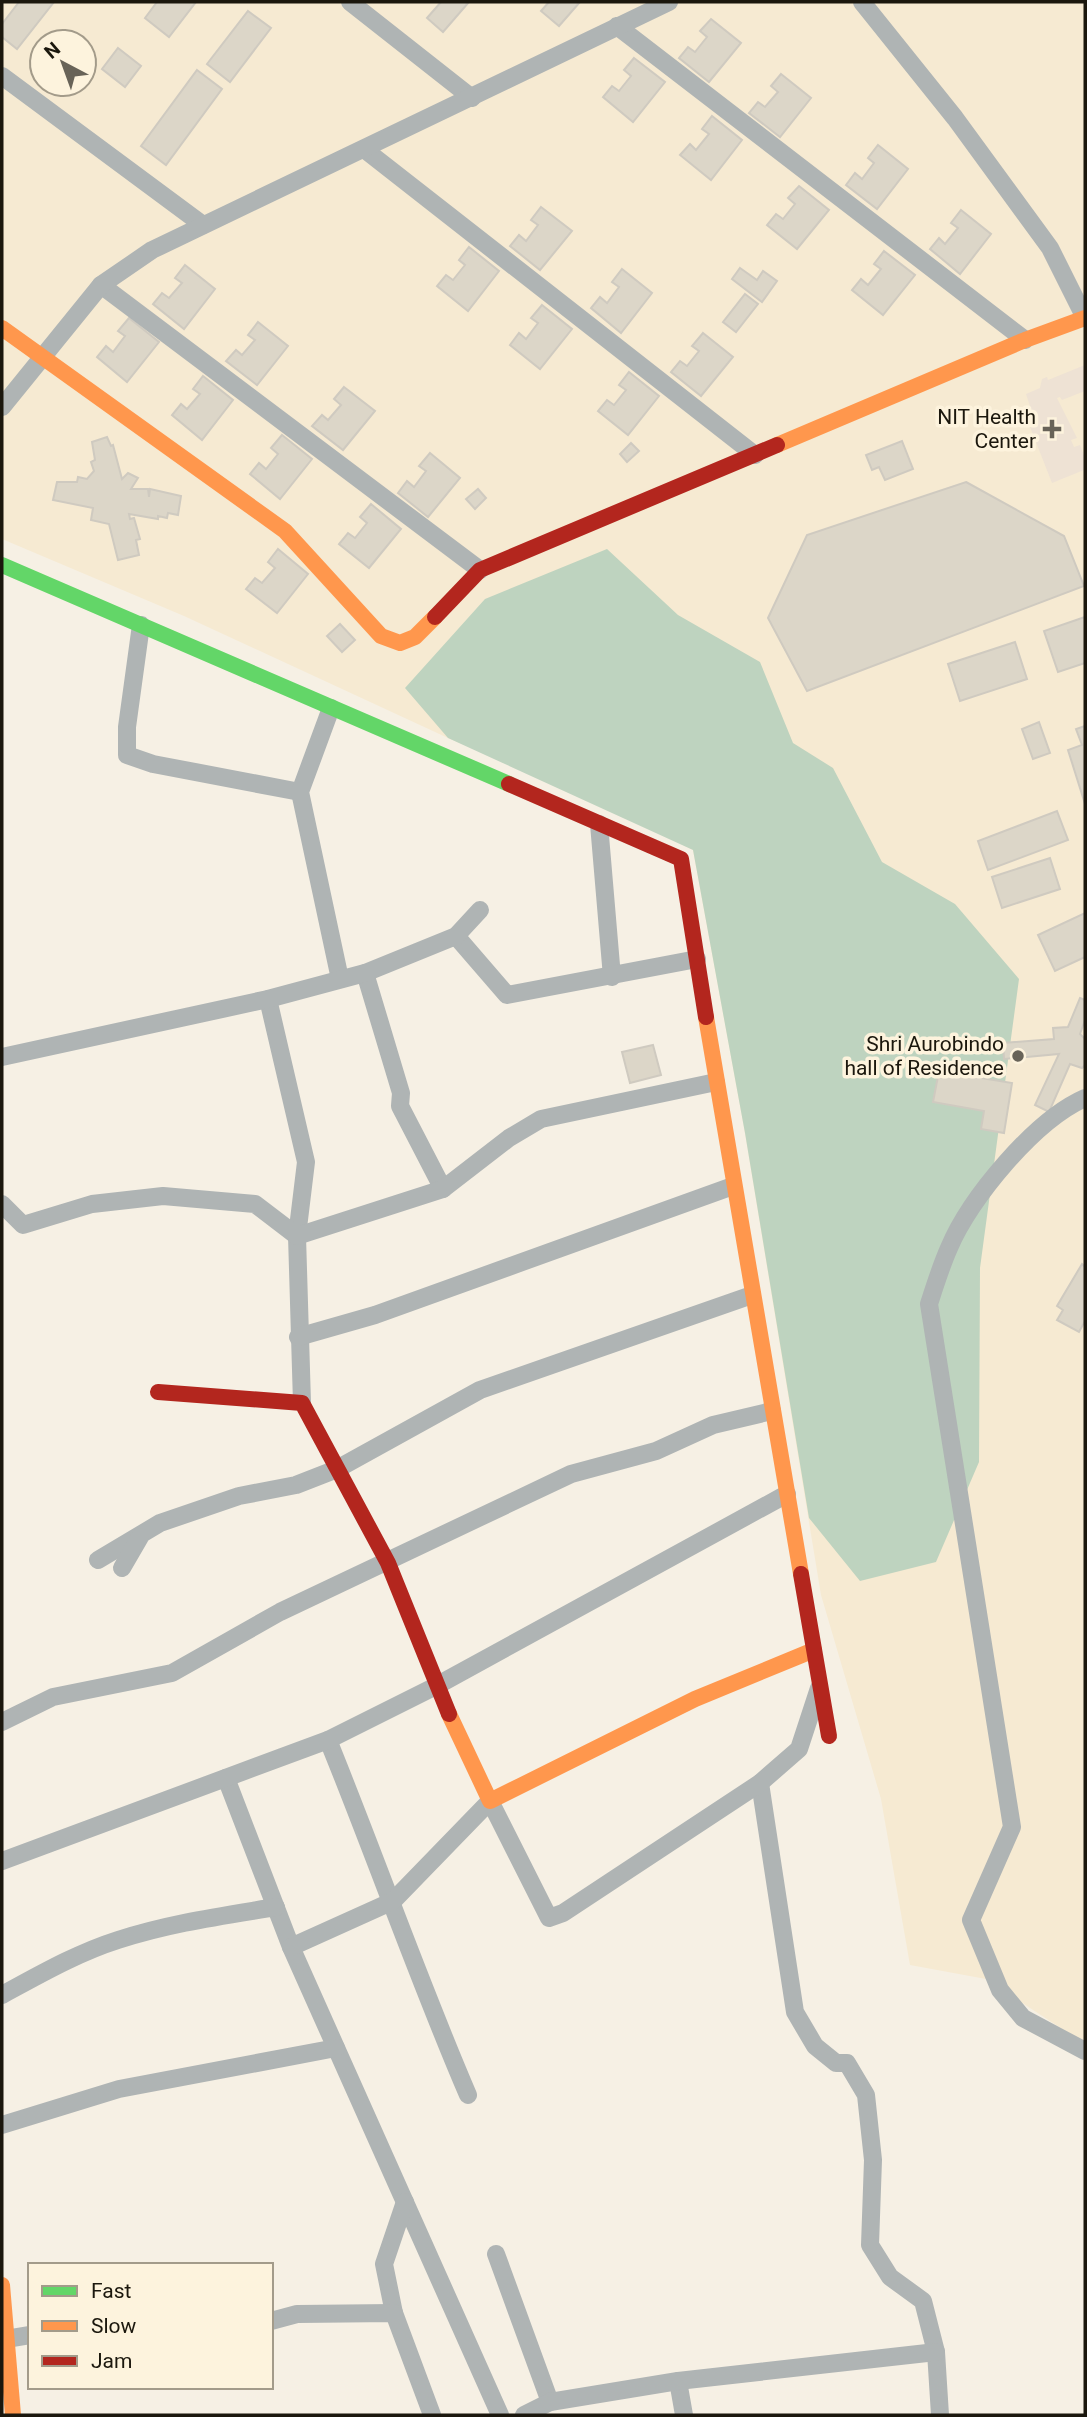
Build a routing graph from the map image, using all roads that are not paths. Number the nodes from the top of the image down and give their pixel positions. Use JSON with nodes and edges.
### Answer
{"nodes":[{"id":1,"x":350,"y":2,"type":"edge"},
{"id":2,"x":669,"y":2,"type":"edge"},
{"id":3,"x":862,"y":2,"type":"edge"},
{"id":4,"x":617,"y":26,"type":"junction"},
{"id":5,"x":2,"y":76,"type":"edge"},
{"id":6,"x":472,"y":97,"type":"junction"},
{"id":7,"x":363,"y":149,"type":"junction"},
{"id":8,"x":204,"y":225,"type":"junction"},
{"id":9,"x":101,"y":285,"type":"junction"},
{"id":10,"x":1085,"y":318,"type":"edge"},
{"id":11,"x":2,"y":328,"type":"edge"},
{"id":12,"x":1025,"y":340,"type":"junction"},
{"id":13,"x":43,"y":355,"type":"junction"},
{"id":14,"x":2,"y":407,"type":"edge"},
{"id":15,"x":755,"y":455,"type":"junction"},
{"id":16,"x":2,"y":565,"type":"edge"},
{"id":17,"x":480,"y":570,"type":"junction"},
{"id":18,"x":141,"y":625,"type":"junction"},
{"id":19,"x":331,"y":708,"type":"junction"},
{"id":20,"x":300,"y":792,"type":"junction"},
{"id":21,"x":598,"y":824,"type":"junction"},
{"id":22,"x":480,"y":910,"type":"dead end"},
{"id":23,"x":456,"y":936,"type":"junction"},
{"id":24,"x":697,"y":960,"type":"junction"},
{"id":25,"x":365,"y":972,"type":"junction"},
{"id":26,"x":612,"y":977,"type":"junction"},
{"id":27,"x":340,"y":979,"type":"junction"},
{"id":28,"x":268,"y":999,"type":"junction"},
{"id":29,"x":2,"y":1057,"type":"edge"},
{"id":30,"x":716,"y":1082,"type":"junction"},
{"id":31,"x":1085,"y":1098,"type":"edge"},
{"id":32,"x":733,"y":1186,"type":"junction"},
{"id":33,"x":443,"y":1189,"type":"junction"},
{"id":34,"x":2,"y":1204,"type":"edge"},
{"id":35,"x":297,"y":1236,"type":"junction"},
{"id":36,"x":752,"y":1295,"type":"junction"},
{"id":37,"x":299,"y":1337,"type":"junction"},
{"id":38,"x":158,"y":1392,"type":"dead end"},
{"id":39,"x":302,"y":1403,"type":"junction"},
{"id":40,"x":772,"y":1411,"type":"junction"},
{"id":41,"x":337,"y":1469,"type":"junction"},
{"id":42,"x":787,"y":1494,"type":"junction"},
{"id":43,"x":141,"y":1534,"type":"junction"},
{"id":44,"x":98,"y":1560,"type":"dead end"},
{"id":45,"x":388,"y":1563,"type":"junction"},
{"id":46,"x":122,"y":1568,"type":"dead end"},
{"id":47,"x":814,"y":1650,"type":"junction"},
{"id":48,"x":820,"y":1684,"type":"junction"},
{"id":49,"x":436,"y":1686,"type":"junction"},
{"id":50,"x":2,"y":1722,"type":"edge"},
{"id":51,"x":829,"y":1736,"type":"dead end"},
{"id":52,"x":328,"y":1740,"type":"junction"},
{"id":53,"x":226,"y":1778,"type":"junction"},
{"id":54,"x":760,"y":1783,"type":"junction"},
{"id":55,"x":490,"y":1801,"type":"junction"},
{"id":56,"x":2,"y":1861,"type":"edge"},
{"id":57,"x":393,"y":1901,"type":"junction"},
{"id":58,"x":276,"y":1907,"type":"junction"},
{"id":59,"x":291,"y":1947,"type":"junction"},
{"id":60,"x":2,"y":1995,"type":"edge"},
{"id":61,"x":336,"y":2048,"type":"junction"},
{"id":62,"x":1085,"y":2052,"type":"edge"},
{"id":63,"x":468,"y":2095,"type":"dead end"},
{"id":64,"x":2,"y":2125,"type":"edge"},
{"id":65,"x":405,"y":2202,"type":"junction"},
{"id":66,"x":496,"y":2254,"type":"dead end"},
{"id":67,"x":2,"y":2285,"type":"edge"},
{"id":68,"x":394,"y":2314,"type":"junction"},
{"id":69,"x":273,"y":2320,"type":"edge"},
{"id":70,"x":28,"y":2335,"type":"edge"},
{"id":71,"x":6,"y":2339,"type":"junction"},
{"id":72,"x":936,"y":2352,"type":"junction"},
{"id":73,"x":678,"y":2381,"type":"junction"},
{"id":74,"x":550,"y":2402,"type":"junction"},
{"id":75,"x":13,"y":2415,"type":"edge"},
{"id":76,"x":432,"y":2415,"type":"edge"},
{"id":77,"x":500,"y":2415,"type":"edge"},
{"id":78,"x":524,"y":2415,"type":"edge"},
{"id":79,"x":684,"y":2415,"type":"edge"},
{"id":80,"x":940,"y":2415,"type":"edge"}],
"edges":[{"from":1,"to":6,"type":"street"},
{"from":2,"to":4,"type":"street"},
{"from":3,"to":10,"type":"street"},
{"from":4,"to":6,"type":"street"},
{"from":4,"to":12,"type":"street"},
{"from":5,"to":8,"type":"street"},
{"from":6,"to":7,"type":"street"},
{"from":7,"to":8,"type":"street"},
{"from":7,"to":15,"type":"street"},
{"from":8,"to":9,"type":"street"},
{"from":9,"to":13,"type":"street"},
{"from":9,"to":17,"type":"street"},
{"from":10,"to":12,"type":"street"},
{"from":11,"to":13,"type":"street"},
{"from":12,"to":15,"type":"street"},
{"from":13,"to":14,"type":"street"},
{"from":13,"to":17,"type":"street"},
{"from":15,"to":17,"type":"street"},
{"from":16,"to":18,"type":"street"},
{"from":18,"to":19,"type":"street"},
{"from":18,"to":20,"type":"street"},
{"from":19,"to":20,"type":"street"},
{"from":19,"to":21,"type":"street"},
{"from":20,"to":27,"type":"street"},
{"from":21,"to":24,"type":"street"},
{"from":21,"to":26,"type":"street"},
{"from":22,"to":23,"type":"street"},
{"from":23,"to":25,"type":"street"},
{"from":23,"to":26,"type":"street"},
{"from":24,"to":26,"type":"street"},
{"from":24,"to":30,"type":"street"},
{"from":25,"to":27,"type":"street"},
{"from":25,"to":33,"type":"street"},
{"from":27,"to":28,"type":"street"},
{"from":28,"to":29,"type":"street"},
{"from":28,"to":35,"type":"street"},
{"from":30,"to":32,"type":"street"},
{"from":30,"to":33,"type":"street"},
{"from":31,"to":62,"type":"street"},
{"from":32,"to":36,"type":"street"},
{"from":32,"to":37,"type":"street"},
{"from":33,"to":35,"type":"street"},
{"from":34,"to":35,"type":"street"},
{"from":35,"to":37,"type":"street"},
{"from":36,"to":40,"type":"street"},
{"from":36,"to":41,"type":"street"},
{"from":37,"to":39,"type":"street"},
{"from":38,"to":39,"type":"street"},
{"from":39,"to":41,"type":"street"},
{"from":40,"to":42,"type":"street"},
{"from":40,"to":45,"type":"street"},
{"from":41,"to":43,"type":"street"},
{"from":41,"to":45,"type":"street"},
{"from":42,"to":47,"type":"street"},
{"from":42,"to":49,"type":"street"},
{"from":43,"to":44,"type":"street"},
{"from":43,"to":46,"type":"street"},
{"from":45,"to":49,"type":"street"},
{"from":45,"to":50,"type":"street"},
{"from":47,"to":48,"type":"street"},
{"from":47,"to":55,"type":"street"},
{"from":48,"to":51,"type":"street"},
{"from":48,"to":54,"type":"street"},
{"from":49,"to":52,"type":"street"},
{"from":49,"to":55,"type":"street"},
{"from":52,"to":53,"type":"street"},
{"from":52,"to":57,"type":"street"},
{"from":53,"to":56,"type":"street"},
{"from":53,"to":58,"type":"street"},
{"from":54,"to":55,"type":"street"},
{"from":54,"to":72,"type":"street"},
{"from":55,"to":57,"type":"street"},
{"from":57,"to":59,"type":"street"},
{"from":57,"to":63,"type":"street"},
{"from":58,"to":59,"type":"street"},
{"from":58,"to":60,"type":"street"},
{"from":59,"to":61,"type":"street"},
{"from":61,"to":64,"type":"street"},
{"from":61,"to":65,"type":"street"},
{"from":65,"to":68,"type":"street"},
{"from":65,"to":77,"type":"street"},
{"from":66,"to":74,"type":"street"},
{"from":67,"to":71,"type":"street"},
{"from":68,"to":69,"type":"street"},
{"from":68,"to":76,"type":"street"},
{"from":70,"to":71,"type":"street"},
{"from":71,"to":75,"type":"street"},
{"from":72,"to":73,"type":"street"},
{"from":72,"to":80,"type":"street"},
{"from":73,"to":74,"type":"street"},
{"from":73,"to":79,"type":"street"},
{"from":74,"to":78,"type":"street"}]}
